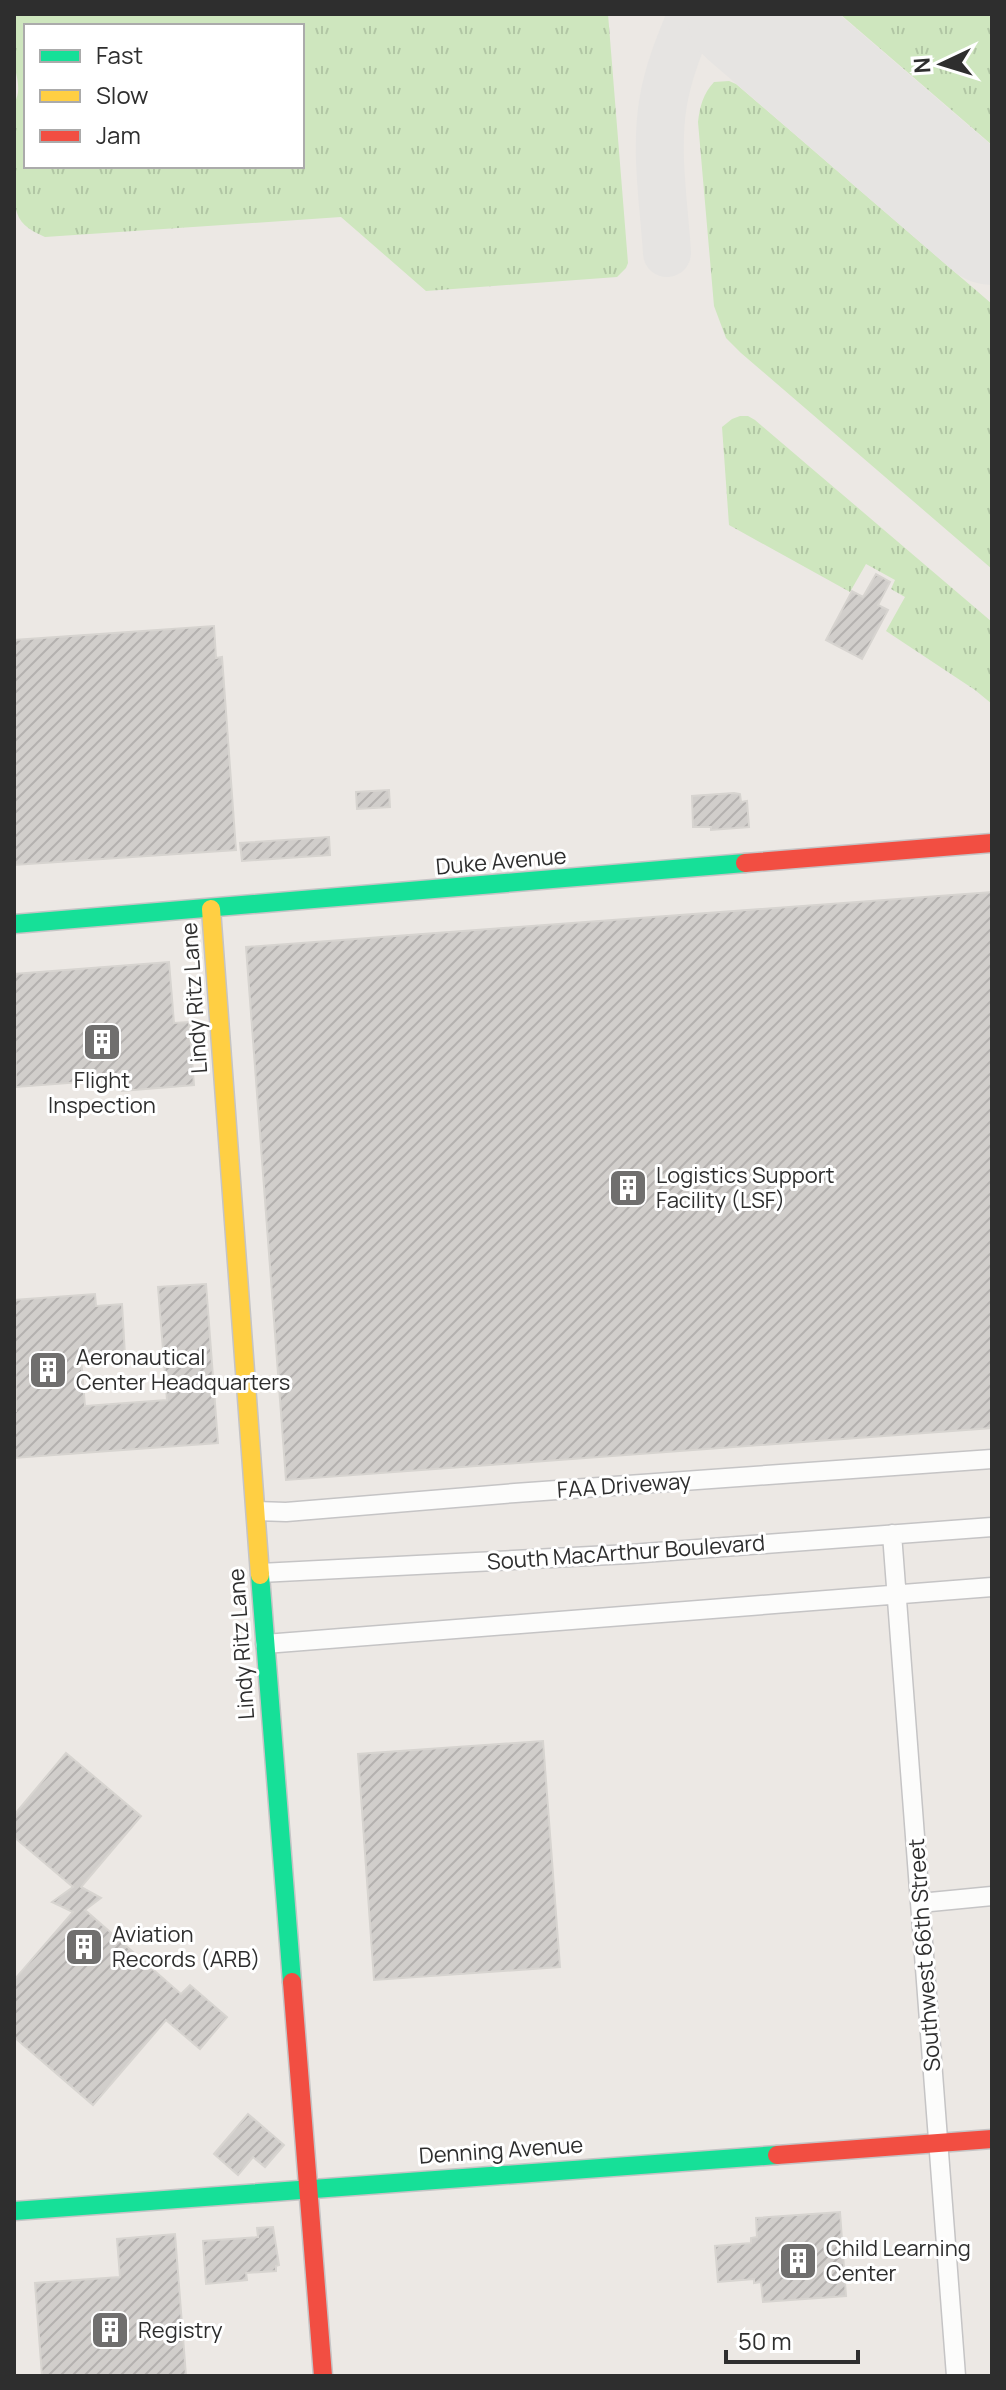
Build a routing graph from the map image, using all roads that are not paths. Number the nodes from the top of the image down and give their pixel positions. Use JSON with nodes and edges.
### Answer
{"nodes":[{"id":1,"x":992,"y":843,"type":"edge"},
{"id":2,"x":211,"y":909,"type":"junction"},
{"id":3,"x":14,"y":924,"type":"edge"},
{"id":4,"x":992,"y":1459,"type":"edge"},
{"id":5,"x":256,"y":1511,"type":"junction"},
{"id":6,"x":992,"y":1527,"type":"edge"},
{"id":7,"x":892,"y":1534,"type":"junction"},
{"id":8,"x":260,"y":1573,"type":"junction"},
{"id":9,"x":992,"y":1587,"type":"edge"},
{"id":10,"x":896,"y":1594,"type":"junction"},
{"id":11,"x":265,"y":1644,"type":"junction"},
{"id":12,"x":992,"y":1896,"type":"edge"},
{"id":13,"x":920,"y":1903,"type":"junction"},
{"id":14,"x":992,"y":2139,"type":"edge"},
{"id":15,"x":938,"y":2143,"type":"junction"},
{"id":16,"x":308,"y":2189,"type":"junction"},
{"id":17,"x":14,"y":2211,"type":"edge"},
{"id":18,"x":323,"y":2376,"type":"edge"},
{"id":19,"x":956,"y":2376,"type":"edge"}],
"edges":[{"from":1,"to":2,"type":"street","name":"Duke Avenue"},
{"from":2,"to":3,"type":"street","name":"Duke Avenue"},
{"from":2,"to":5,"type":"street","name":"Lindy Ritz Lane"},
{"from":4,"to":5,"type":"street","name":"FAA Driveway"},
{"from":5,"to":8,"type":"street","name":"Lindy Ritz Lane"},
{"from":6,"to":7,"type":"street","name":"South MacArthur Boulevard"},
{"from":7,"to":8,"type":"street","name":"South MacArthur Boulevard"},
{"from":7,"to":10,"type":"street","name":"Southwest 66th Street"},
{"from":8,"to":11,"type":"street","name":"Lindy Ritz Lane"},
{"from":9,"to":10,"type":"street"},
{"from":10,"to":11,"type":"street"},
{"from":10,"to":13,"type":"street","name":"Southwest 66th Street"},
{"from":11,"to":16,"type":"street","name":"Lindy Ritz Lane"},
{"from":12,"to":13,"type":"street"},
{"from":13,"to":15,"type":"street","name":"Southwest 66th Street"},
{"from":14,"to":15,"type":"street","name":"Denning Avenue"},
{"from":15,"to":16,"type":"street","name":"Denning Avenue"},
{"from":15,"to":19,"type":"street","name":"Southwest 66th Street"},
{"from":16,"to":17,"type":"street","name":"Denning Avenue"},
{"from":16,"to":18,"type":"street","name":"Lindy Ritz Lane"}]}
